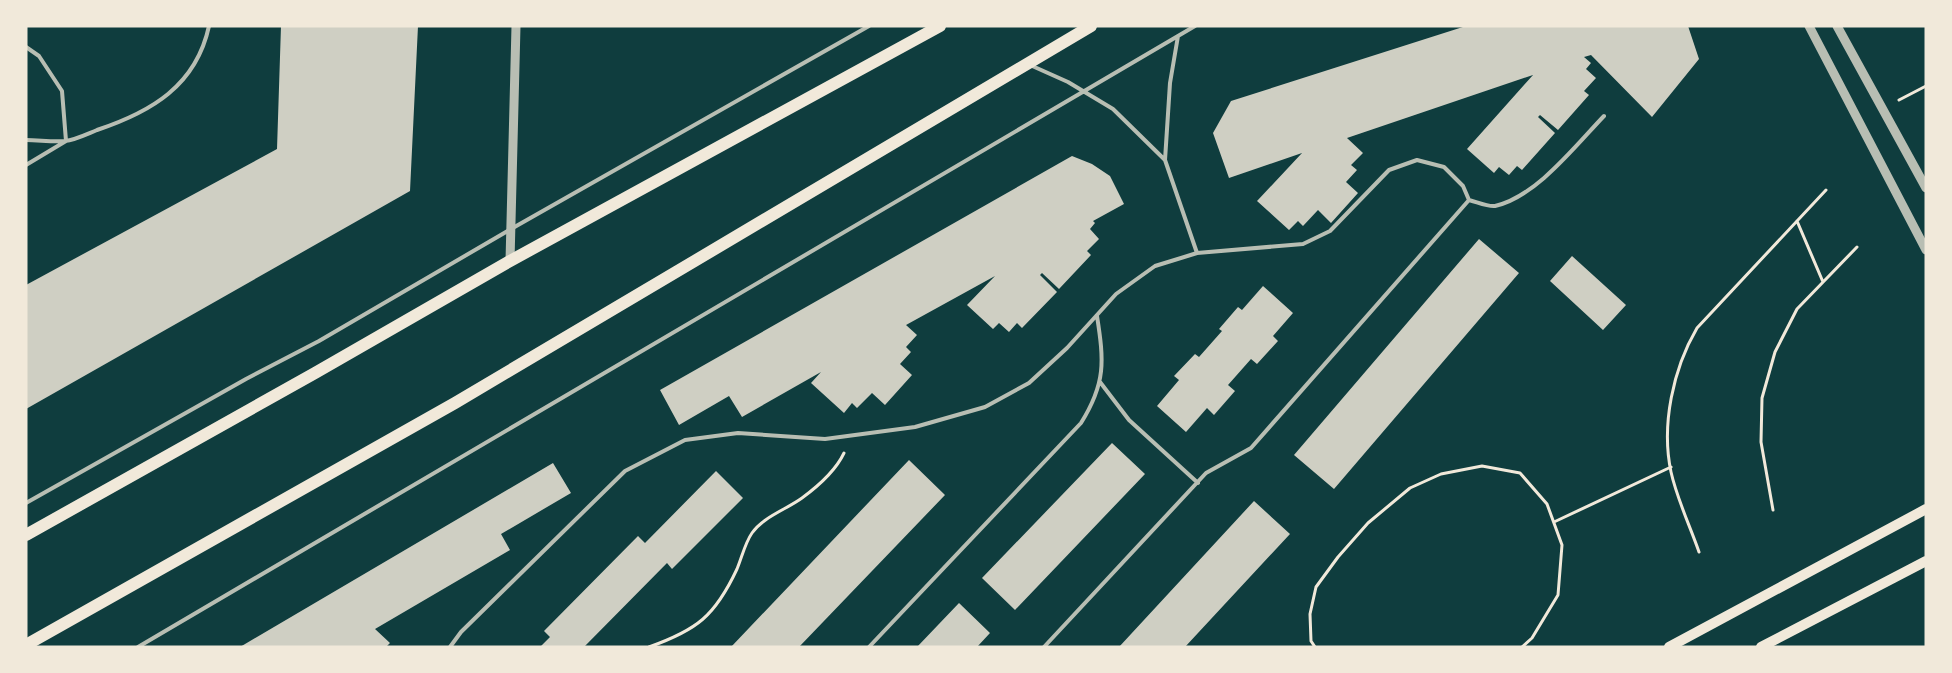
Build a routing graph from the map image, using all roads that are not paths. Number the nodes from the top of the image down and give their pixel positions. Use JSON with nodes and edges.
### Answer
{"nodes":[{"id":1,"x":208,"y":26,"type":"edge"},
{"id":2,"x":516,"y":26,"type":"edge"},
{"id":3,"x":869,"y":26,"type":"edge"},
{"id":4,"x":940,"y":26,"type":"edge"},
{"id":5,"x":1091,"y":26,"type":"edge"},
{"id":6,"x":1194,"y":26,"type":"edge"},
{"id":7,"x":1809,"y":26,"type":"edge"},
{"id":8,"x":1837,"y":26,"type":"edge"},
{"id":9,"x":1178,"y":36,"type":"junction"},
{"id":10,"x":26,"y":47,"type":"edge"},
{"id":11,"x":1028,"y":64,"type":"junction"},
{"id":12,"x":1084,"y":92,"type":"junction"},
{"id":13,"x":1604,"y":116,"type":"dead end"},
{"id":14,"x":26,"y":140,"type":"edge"},
{"id":15,"x":66,"y":141,"type":"junction"},
{"id":16,"x":1165,"y":160,"type":"junction"},
{"id":17,"x":26,"y":165,"type":"edge"},
{"id":18,"x":1926,"y":188,"type":"edge"},
{"id":19,"x":1470,"y":200,"type":"junction"},
{"id":20,"x":511,"y":229,"type":"junction"},
{"id":21,"x":1926,"y":250,"type":"edge"},
{"id":22,"x":1197,"y":253,"type":"junction"},
{"id":23,"x":510,"y":260,"type":"junction"},
{"id":24,"x":1096,"y":316,"type":"junction"},
{"id":25,"x":1100,"y":382,"type":"junction"},
{"id":26,"x":1198,"y":482,"type":"junction"},
{"id":27,"x":26,"y":503,"type":"edge"},
{"id":28,"x":1926,"y":509,"type":"edge"},
{"id":29,"x":26,"y":535,"type":"edge"},
{"id":30,"x":1926,"y":561,"type":"edge"},
{"id":31,"x":26,"y":645,"type":"edge"},
{"id":32,"x":138,"y":647,"type":"edge"},
{"id":33,"x":450,"y":647,"type":"edge"},
{"id":34,"x":869,"y":647,"type":"edge"},
{"id":35,"x":1044,"y":647,"type":"edge"},
{"id":36,"x":1670,"y":647,"type":"edge"},
{"id":37,"x":1761,"y":647,"type":"edge"}],
"edges":[{"from":1,"to":15,"type":"lane"},
{"from":2,"to":20,"type":"street"},
{"from":3,"to":20,"type":"lane"},
{"from":4,"to":23,"type":"main road"},
{"from":5,"to":11,"type":"main road"},
{"from":6,"to":9,"type":"lane"},
{"from":7,"to":21,"type":"street"},
{"from":8,"to":18,"type":"street"},
{"from":9,"to":12,"type":"lane"},
{"from":9,"to":16,"type":"lane"},
{"from":10,"to":15,"type":"lane"},
{"from":11,"to":12,"type":"lane"},
{"from":11,"to":31,"type":"main road"},
{"from":12,"to":16,"type":"lane"},
{"from":12,"to":32,"type":"lane"},
{"from":13,"to":19,"type":"lane"},
{"from":14,"to":15,"type":"lane"},
{"from":15,"to":17,"type":"lane"},
{"from":16,"to":22,"type":"lane"},
{"from":19,"to":22,"type":"lane"},
{"from":19,"to":26,"type":"lane"},
{"from":20,"to":23,"type":"street"},
{"from":20,"to":27,"type":"lane"},
{"from":22,"to":24,"type":"lane"},
{"from":23,"to":29,"type":"main road"},
{"from":24,"to":25,"type":"lane"},
{"from":24,"to":33,"type":"lane"},
{"from":25,"to":26,"type":"lane"},
{"from":25,"to":34,"type":"lane"},
{"from":26,"to":35,"type":"lane"},
{"from":28,"to":36,"type":"main road"},
{"from":30,"to":37,"type":"main road"}]}
